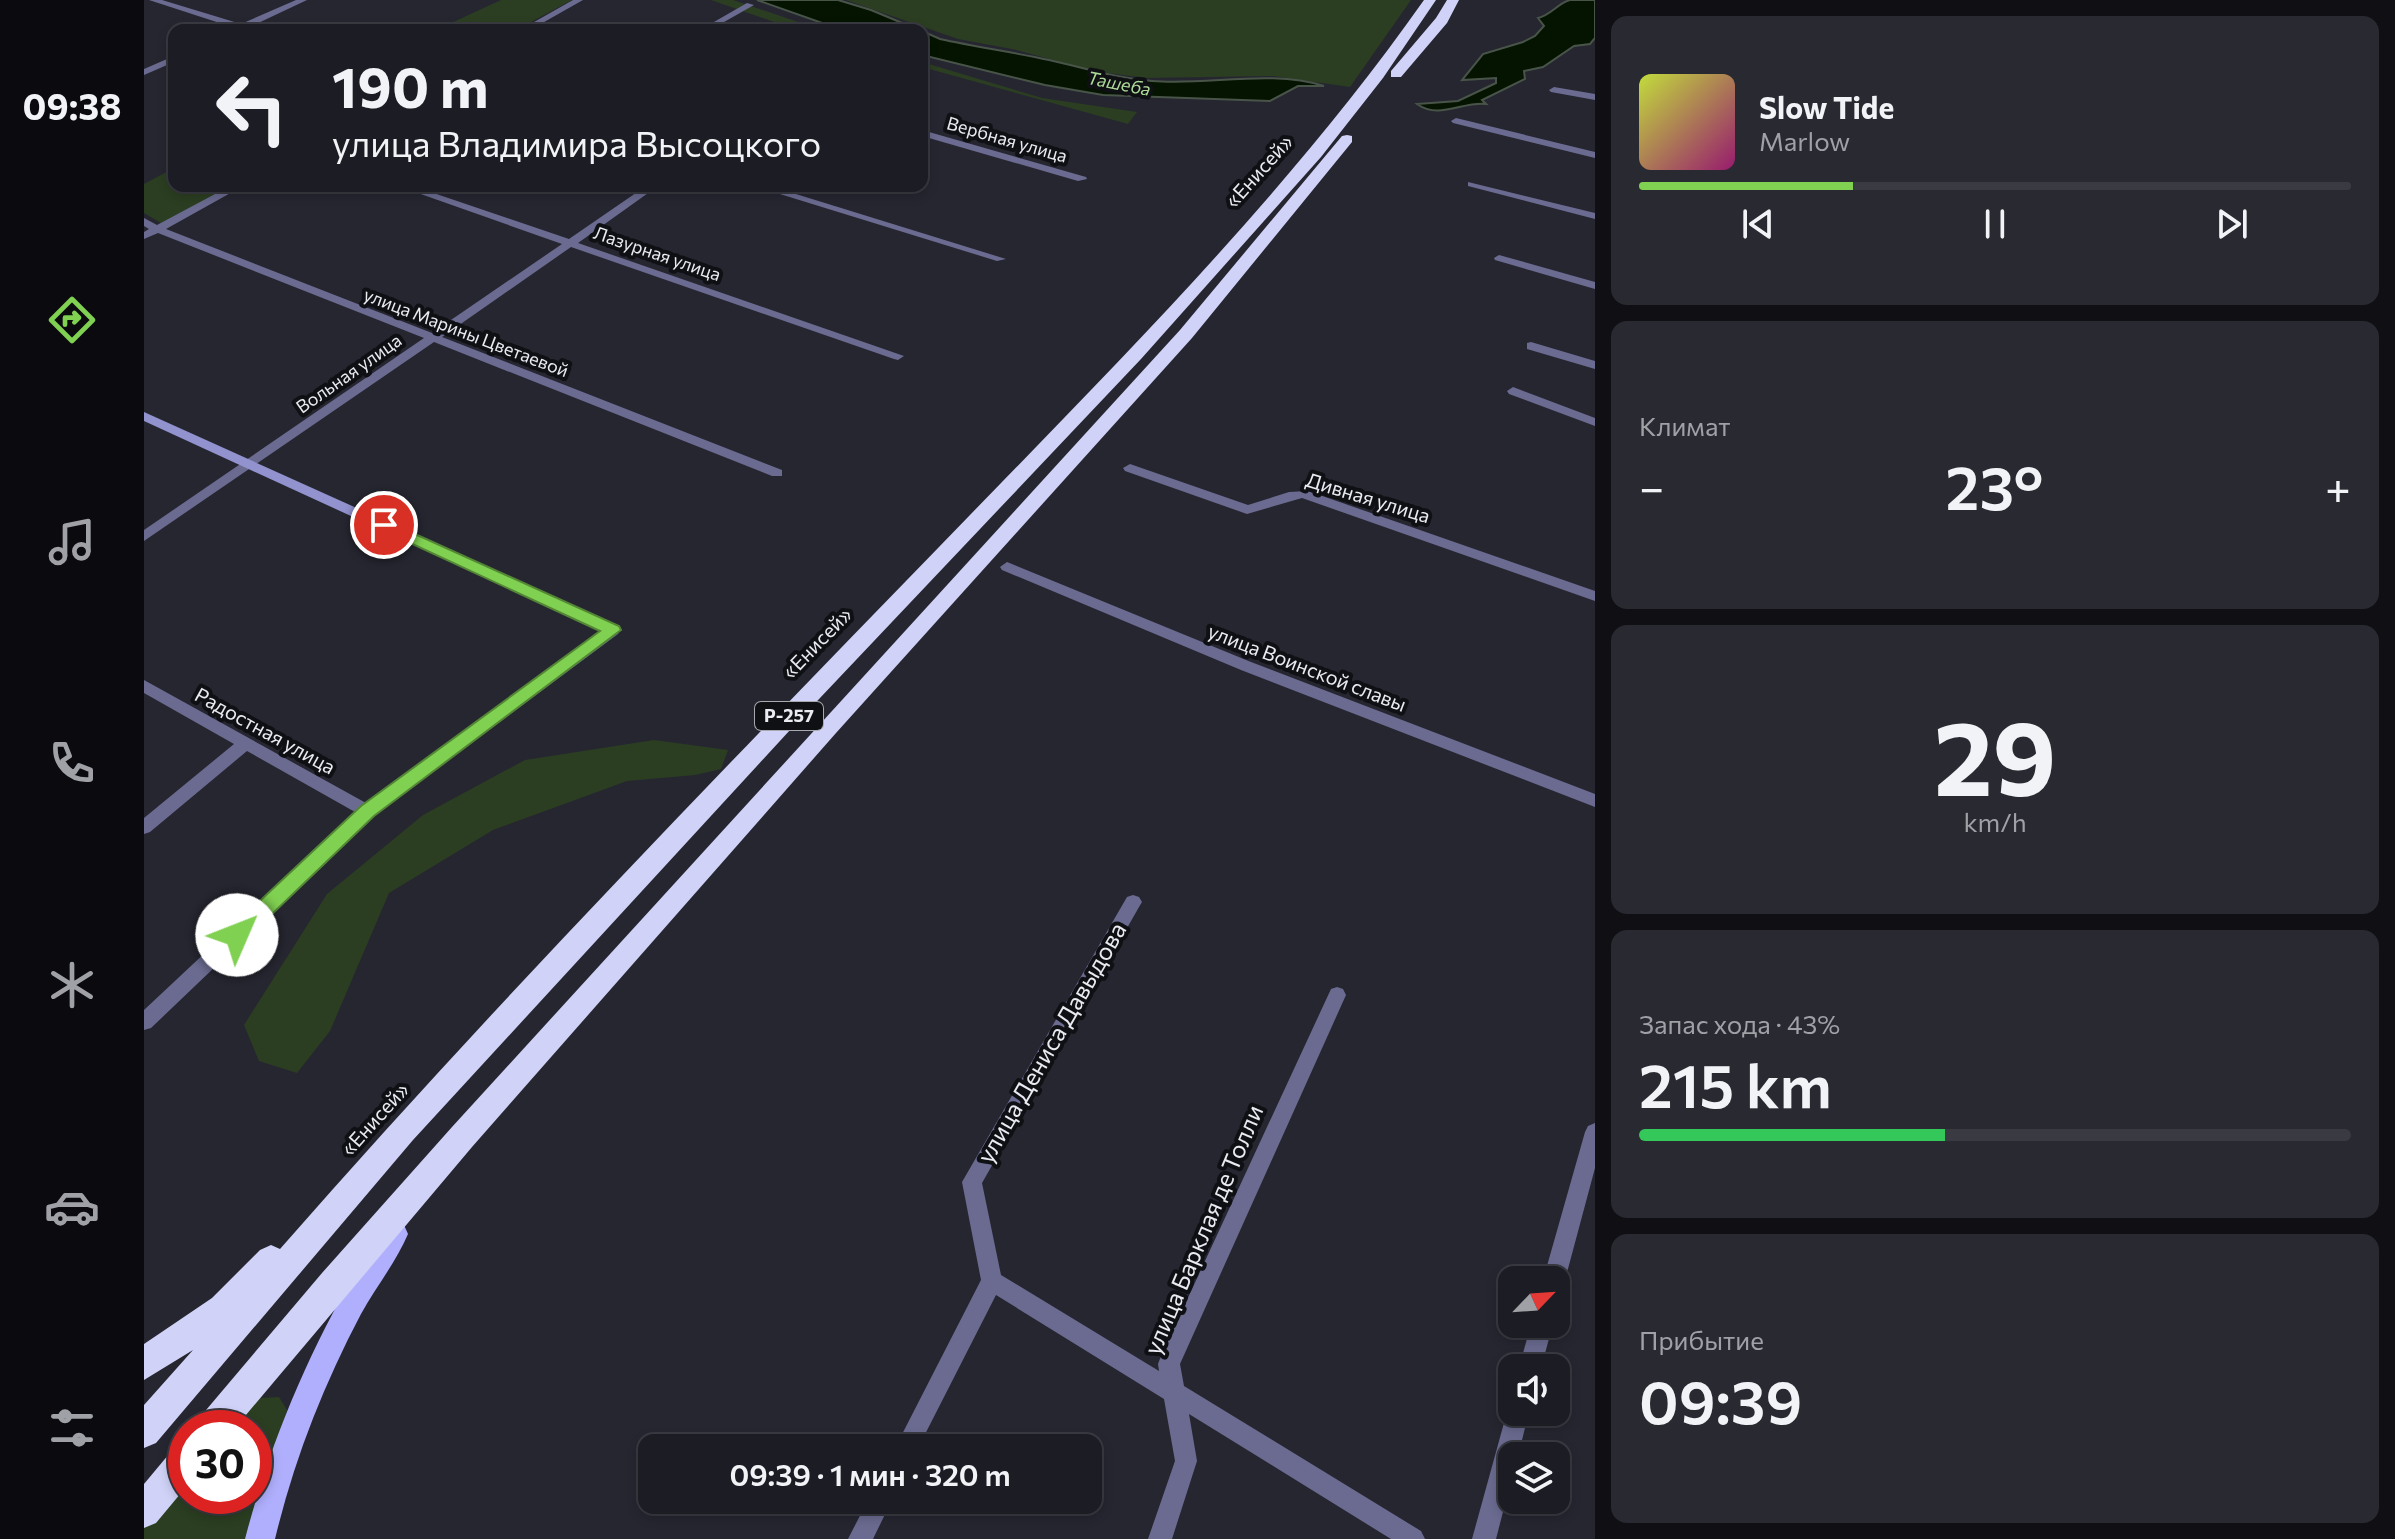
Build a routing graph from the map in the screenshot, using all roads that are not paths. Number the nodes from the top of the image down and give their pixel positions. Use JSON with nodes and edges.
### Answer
{"nodes":[{"id":1,"x":153,"y":0,"type":"edge"},
{"id":2,"x":303,"y":0,"type":"edge"},
{"id":3,"x":579,"y":0,"type":"edge"},
{"id":4,"x":1430,"y":0,"type":"edge"},
{"id":5,"x":1453,"y":0,"type":"edge"},
{"id":6,"x":750,"y":5,"type":"dead end"},
{"id":7,"x":227,"y":24,"type":"edge"},
{"id":8,"x":253,"y":24,"type":"edge"},
{"id":9,"x":535,"y":24,"type":"edge"},
{"id":10,"x":715,"y":24,"type":"edge"},
{"id":11,"x":168,"y":62,"type":"edge"},
{"id":12,"x":144,"y":72,"type":"edge"},
{"id":13,"x":1554,"y":90,"type":"dead end"},
{"id":14,"x":1595,"y":97,"type":"edge"},
{"id":15,"x":1456,"y":121,"type":"dead end"},
{"id":16,"x":928,"y":135,"type":"edge"},
{"id":17,"x":1595,"y":155,"type":"edge"},
{"id":18,"x":1082,"y":179,"type":"dead end"},
{"id":19,"x":1472,"y":184,"type":"dead end"},
{"id":20,"x":227,"y":192,"type":"edge"},
{"id":21,"x":421,"y":192,"type":"edge"},
{"id":22,"x":644,"y":192,"type":"edge"},
{"id":23,"x":779,"y":192,"type":"edge"},
{"id":24,"x":1595,"y":216,"type":"edge"},
{"id":25,"x":144,"y":221,"type":"edge"},
{"id":26,"x":157,"y":229,"type":"junction"},
{"id":27,"x":144,"y":236,"type":"edge"},
{"id":28,"x":571,"y":243,"type":"junction"},
{"id":29,"x":1499,"y":258,"type":"dead end"},
{"id":30,"x":1001,"y":259,"type":"dead end"},
{"id":31,"x":1595,"y":286,"type":"edge"},
{"id":32,"x":430,"y":339,"type":"junction"},
{"id":33,"x":1531,"y":346,"type":"dead end"},
{"id":34,"x":898,"y":356,"type":"dead end"},
{"id":35,"x":1595,"y":365,"type":"edge"},
{"id":36,"x":1513,"y":391,"type":"dead end"},
{"id":37,"x":144,"y":416,"type":"edge"},
{"id":38,"x":1595,"y":422,"type":"edge"},
{"id":39,"x":251,"y":464,"type":"junction"},
{"id":40,"x":1130,"y":468,"type":"dead end"},
{"id":41,"x":777,"y":473,"type":"dead end"},
{"id":42,"x":144,"y":537,"type":"edge"},
{"id":43,"x":1007,"y":567,"type":"dead end"},
{"id":44,"x":1595,"y":596,"type":"edge"},
{"id":45,"x":144,"y":686,"type":"edge"},
{"id":46,"x":246,"y":743,"type":"junction"},
{"id":47,"x":1595,"y":801,"type":"edge"},
{"id":48,"x":367,"y":811,"type":"junction"},
{"id":49,"x":144,"y":827,"type":"edge"},
{"id":50,"x":1133,"y":902,"type":"dead end"},
{"id":51,"x":1337,"y":995,"type":"dead end"},
{"id":52,"x":144,"y":1022,"type":"edge"},
{"id":53,"x":403,"y":1130,"type":"junction"},
{"id":54,"x":1595,"y":1132,"type":"edge"},
{"id":55,"x":462,"y":1137,"type":"junction"},
{"id":56,"x":1558,"y":1266,"type":"edge"},
{"id":57,"x":992,"y":1281,"type":"junction"},
{"id":58,"x":144,"y":1364,"type":"edge"},
{"id":59,"x":1173,"y":1395,"type":"junction"},
{"id":60,"x":228,"y":1410,"type":"edge"},
{"id":61,"x":1514,"y":1426,"type":"edge"},
{"id":62,"x":144,"y":1431,"type":"edge"},
{"id":63,"x":913,"y":1434,"type":"edge"},
{"id":64,"x":168,"y":1482,"type":"edge"},
{"id":65,"x":144,"y":1511,"type":"edge"},
{"id":66,"x":873,"y":1514,"type":"edge"},
{"id":67,"x":260,"y":1539,"type":"edge"},
{"id":68,"x":860,"y":1539,"type":"edge"},
{"id":69,"x":1160,"y":1539,"type":"edge"},
{"id":70,"x":1413,"y":1539,"type":"edge"},
{"id":71,"x":1484,"y":1539,"type":"edge"}],
"edges":[{"from":1,"to":7,"type":"street"},
{"from":2,"to":8,"type":"street"},
{"from":3,"to":9,"type":"street"},
{"from":4,"to":53,"type":"highway","name":"«Енисей»","number":"Р-257"},
{"from":5,"to":55,"type":"highway","number":"Р-257"},
{"from":6,"to":10,"type":"street"},
{"from":11,"to":12,"type":"street"},
{"from":13,"to":14,"type":"street"},
{"from":15,"to":17,"type":"street"},
{"from":16,"to":18,"type":"street","name":"Вербная улица"},
{"from":19,"to":24,"type":"street"},
{"from":20,"to":26,"type":"street"},
{"from":21,"to":28,"type":"street","name":"Лазурная улица"},
{"from":22,"to":28,"type":"street","name":"Вольная улица"},
{"from":23,"to":30,"type":"street"},
{"from":25,"to":26,"type":"street","name":"улица Марины Цветаевой"},
{"from":26,"to":27,"type":"street"},
{"from":26,"to":32,"type":"street","name":"улица Марины Цветаевой"},
{"from":28,"to":32,"type":"street","name":"Вольная улица"},
{"from":28,"to":34,"type":"street","name":"Лазурная улица"},
{"from":29,"to":31,"type":"street"},
{"from":32,"to":39,"type":"street","name":"Вольная улица"},
{"from":32,"to":41,"type":"street","name":"улица Марины Цветаевой"},
{"from":33,"to":35,"type":"street"},
{"from":36,"to":38,"type":"street"},
{"from":37,"to":39,"type":"street"},
{"from":39,"to":42,"type":"street","name":"Вольная улица"},
{"from":39,"to":48,"type":"street"},
{"from":40,"to":44,"type":"street","name":"Дивная улица"},
{"from":43,"to":47,"type":"street","name":"улица Воинской славы"},
{"from":45,"to":46,"type":"street","name":"Радостная улица"},
{"from":46,"to":48,"type":"street","name":"Радостная улица"},
{"from":46,"to":49,"type":"street"},
{"from":48,"to":52,"type":"street"},
{"from":50,"to":57,"type":"street","name":"улица Дениса Давыдова"},
{"from":51,"to":59,"type":"street","name":"улица Барклая де Толли"},
{"from":53,"to":58,"type":"highway"},
{"from":53,"to":62,"type":"highway","name":"«Енисей»","number":"Р-257"},
{"from":54,"to":56,"type":"street"},
{"from":55,"to":60,"type":"highway","number":"Р-257"},
{"from":55,"to":67,"type":"main road"},
{"from":57,"to":59,"type":"street"},
{"from":57,"to":63,"type":"street"},
{"from":59,"to":69,"type":"street","name":"улица Барклая де Толли"},
{"from":59,"to":70,"type":"street"},
{"from":61,"to":71,"type":"street"},
{"from":64,"to":65,"type":"highway"},
{"from":66,"to":68,"type":"street"}]}
